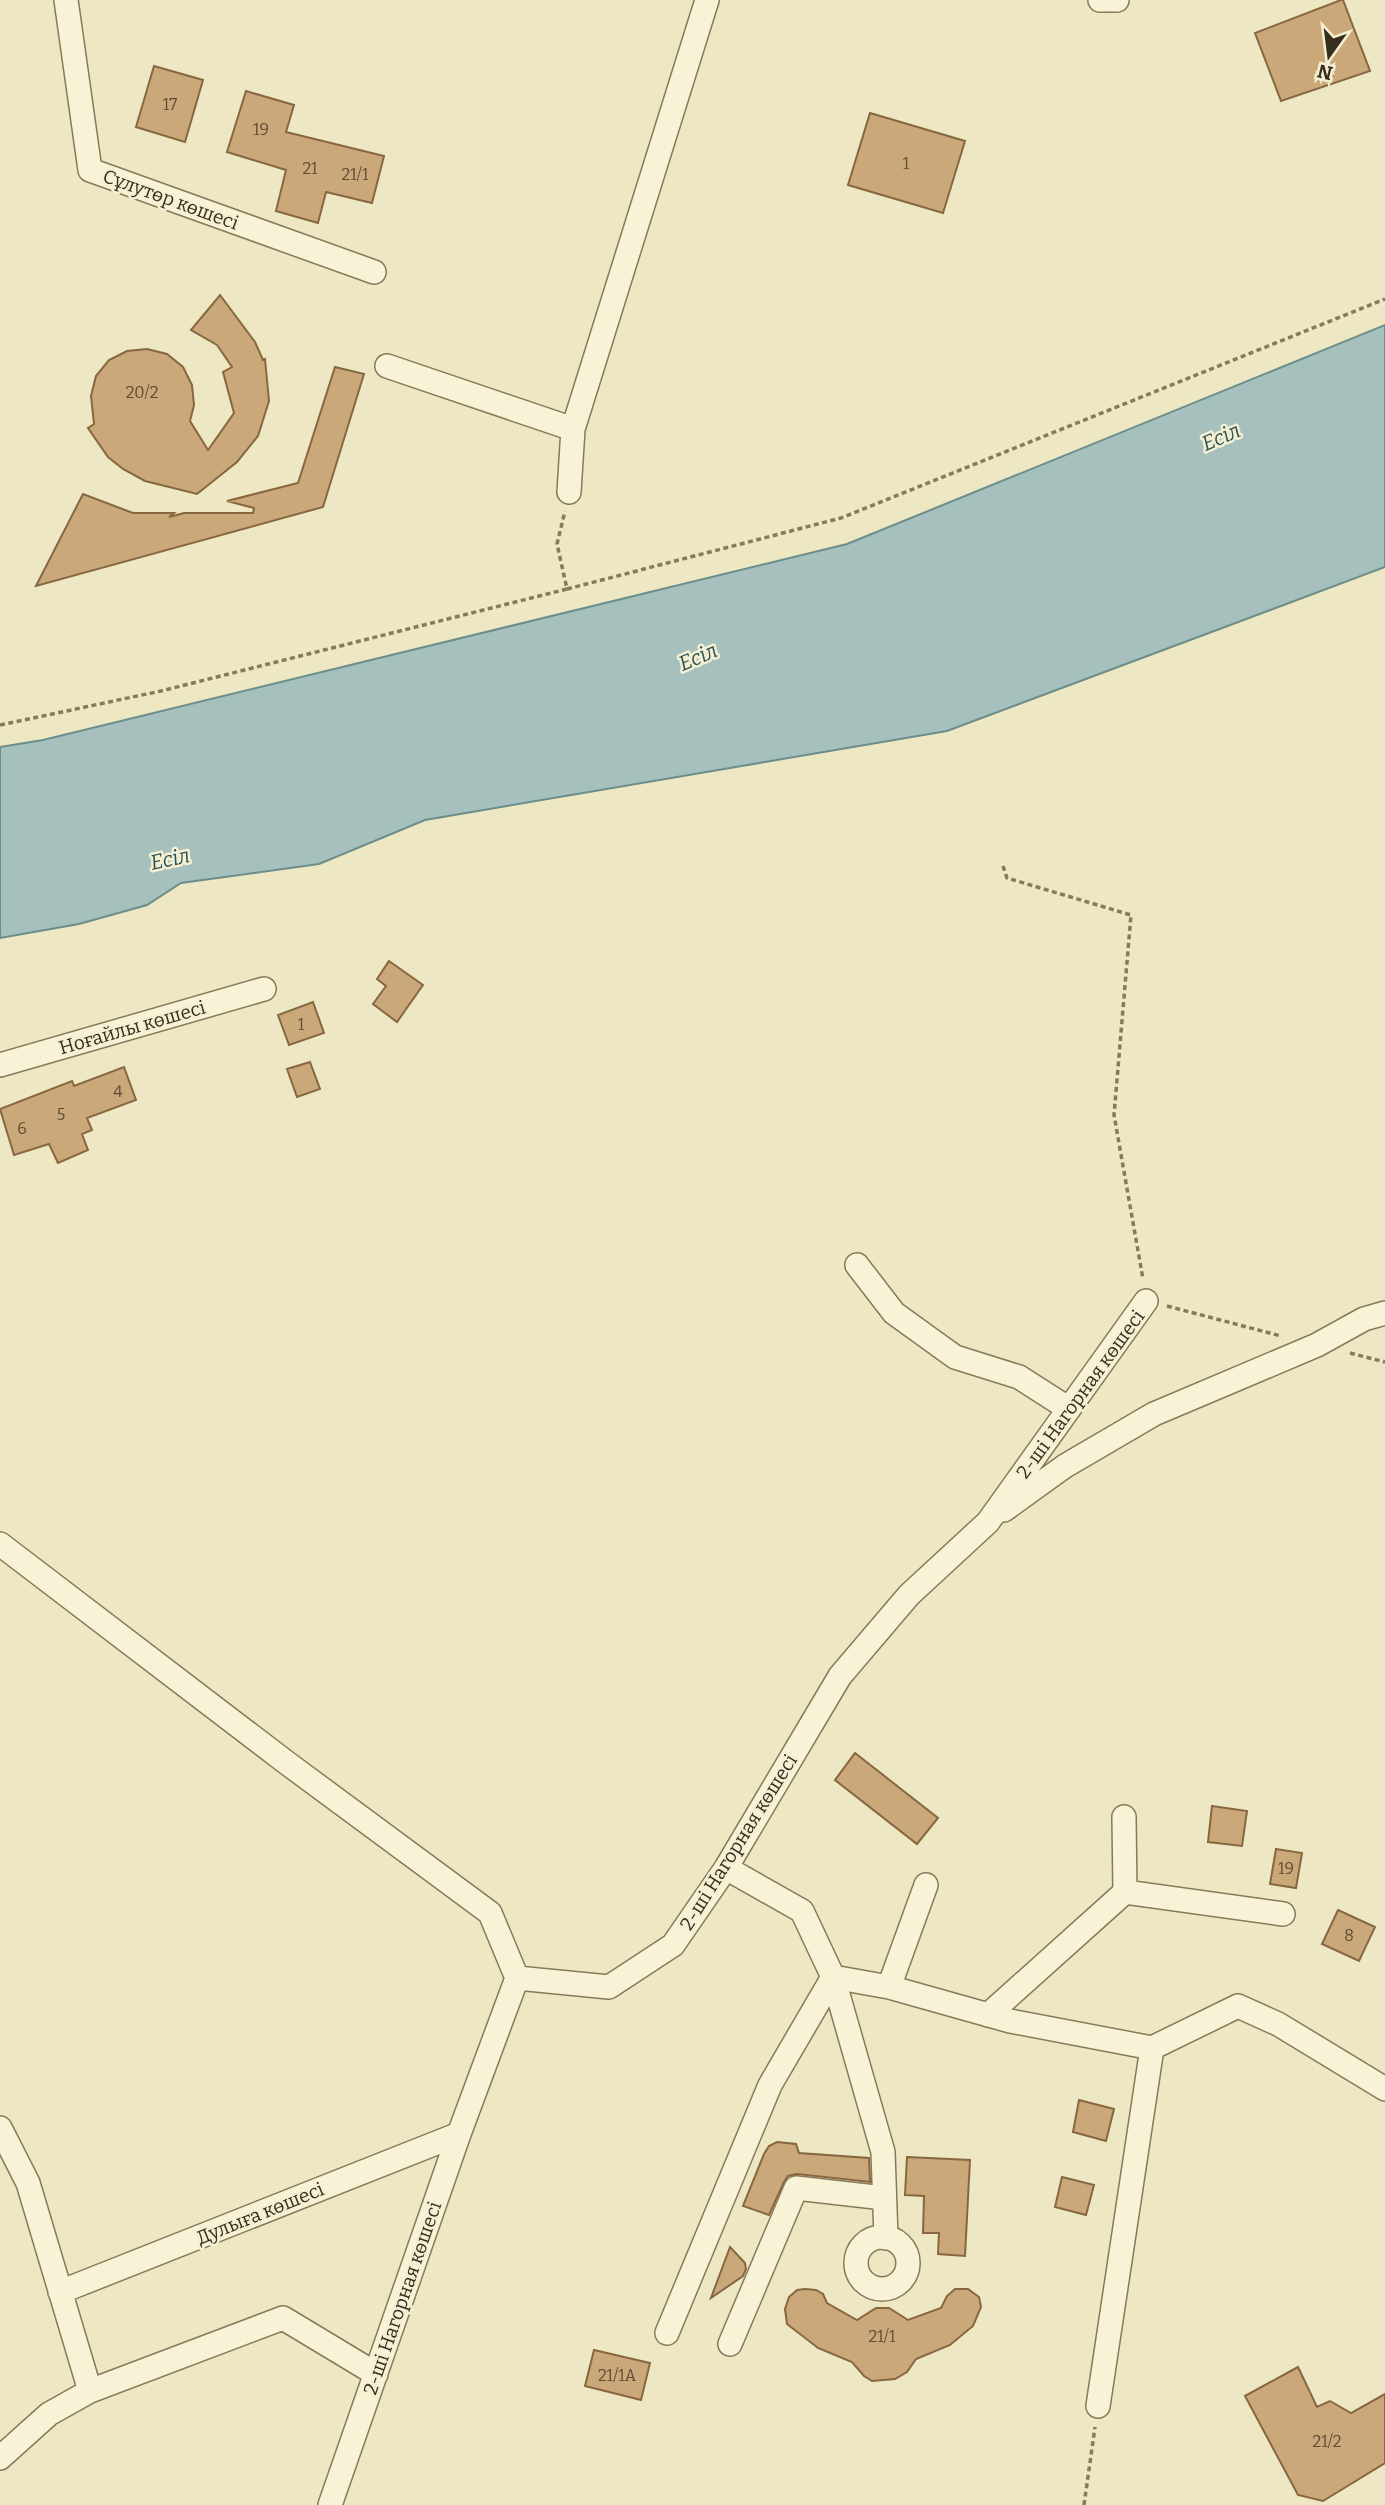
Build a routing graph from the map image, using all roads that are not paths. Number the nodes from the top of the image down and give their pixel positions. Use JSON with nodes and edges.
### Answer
{"nodes":[{"id":1,"x":66,"y":0,"type":"edge"},
{"id":2,"x":707,"y":0,"type":"edge"},
{"id":3,"x":1100,"y":0,"type":"edge"},
{"id":4,"x":1117,"y":0,"type":"edge"},
{"id":5,"x":374,"y":272,"type":"dead end"},
{"id":6,"x":387,"y":366,"type":"dead end"},
{"id":7,"x":573,"y":429,"type":"junction"},
{"id":8,"x":569,"y":492,"type":"road end"},
{"id":9,"x":264,"y":989,"type":"dead end"},
{"id":10,"x":0,"y":1065,"type":"edge"},
{"id":11,"x":857,"y":1265,"type":"dead end"},
{"id":12,"x":1146,"y":1301,"type":"road end"},
{"id":13,"x":1385,"y":1313,"type":"edge"},
{"id":14,"x":1069,"y":1409,"type":"junction"},
{"id":15,"x":988,"y":1522,"type":"junction"},
{"id":16,"x":0,"y":1544,"type":"edge"},
{"id":17,"x":1124,"y":1817,"type":"dead end"},
{"id":18,"x":726,"y":1868,"type":"junction"},
{"id":19,"x":926,"y":1885,"type":"dead end"},
{"id":20,"x":1125,"y":1892,"type":"junction"},
{"id":21,"x":1283,"y":1914,"type":"dead end"},
{"id":22,"x":833,"y":1977,"type":"junction"},
{"id":23,"x":517,"y":1978,"type":"junction"},
{"id":24,"x":888,"y":1987,"type":"junction"},
{"id":25,"x":988,"y":2015,"type":"junction"},
{"id":26,"x":1153,"y":2048,"type":"junction"},
{"id":27,"x":1385,"y":2089,"type":"edge"},
{"id":28,"x":0,"y":2127,"type":"edge"},
{"id":29,"x":458,"y":2134,"type":"junction"},
{"id":30,"x":884,"y":2198,"type":"junction"},
{"id":31,"x":886,"y":2238,"type":"dead end"},
{"id":32,"x":61,"y":2292,"type":"junction"},
{"id":33,"x":667,"y":2333,"type":"dead end"},
{"id":34,"x":730,"y":2344,"type":"dead end"},
{"id":35,"x":376,"y":2374,"type":"junction"},
{"id":36,"x":90,"y":2391,"type":"junction"},
{"id":37,"x":1098,"y":2406,"type":"road end"},
{"id":38,"x":0,"y":2458,"type":"edge"},
{"id":39,"x":330,"y":2505,"type":"edge"}],
"edges":[{"from":1,"to":5,"type":"street","name":"Сұлутөр көшесі"},
{"from":2,"to":7,"type":"street"},
{"from":3,"to":4,"type":"street"},
{"from":6,"to":7,"type":"street"},
{"from":7,"to":8,"type":"street"},
{"from":9,"to":10,"type":"street","name":"Ноғайлы көшесі"},
{"from":11,"to":14,"type":"street"},
{"from":12,"to":14,"type":"street","name":"2-ші Нагорная көшесі"},
{"from":13,"to":15,"type":"street"},
{"from":14,"to":15,"type":"street","name":"2-ші Нагорная көшесі"},
{"from":15,"to":18,"type":"street","name":"2-ші Нагорная көшесі"},
{"from":16,"to":23,"type":"street"},
{"from":17,"to":20,"type":"street"},
{"from":18,"to":22,"type":"street"},
{"from":18,"to":23,"type":"street","name":"2-ші Нагорная көшесі"},
{"from":19,"to":24,"type":"street"},
{"from":20,"to":21,"type":"street"},
{"from":20,"to":25,"type":"street"},
{"from":22,"to":24,"type":"street"},
{"from":22,"to":30,"type":"street"},
{"from":22,"to":33,"type":"street"},
{"from":23,"to":29,"type":"street","name":"2-ші Нагорная көшесі"},
{"from":24,"to":25,"type":"street"},
{"from":25,"to":26,"type":"street"},
{"from":26,"to":27,"type":"street"},
{"from":26,"to":37,"type":"street"},
{"from":28,"to":32,"type":"street"},
{"from":29,"to":32,"type":"street","name":"Дулыға көшесі"},
{"from":29,"to":35,"type":"street","name":"2-ші Нагорная көшесі"},
{"from":30,"to":31,"type":"street"},
{"from":30,"to":34,"type":"street"},
{"from":32,"to":36,"type":"street"},
{"from":35,"to":36,"type":"street"},
{"from":35,"to":39,"type":"street","name":"2-ші Нагорная көшесі"},
{"from":36,"to":38,"type":"street"}]}
